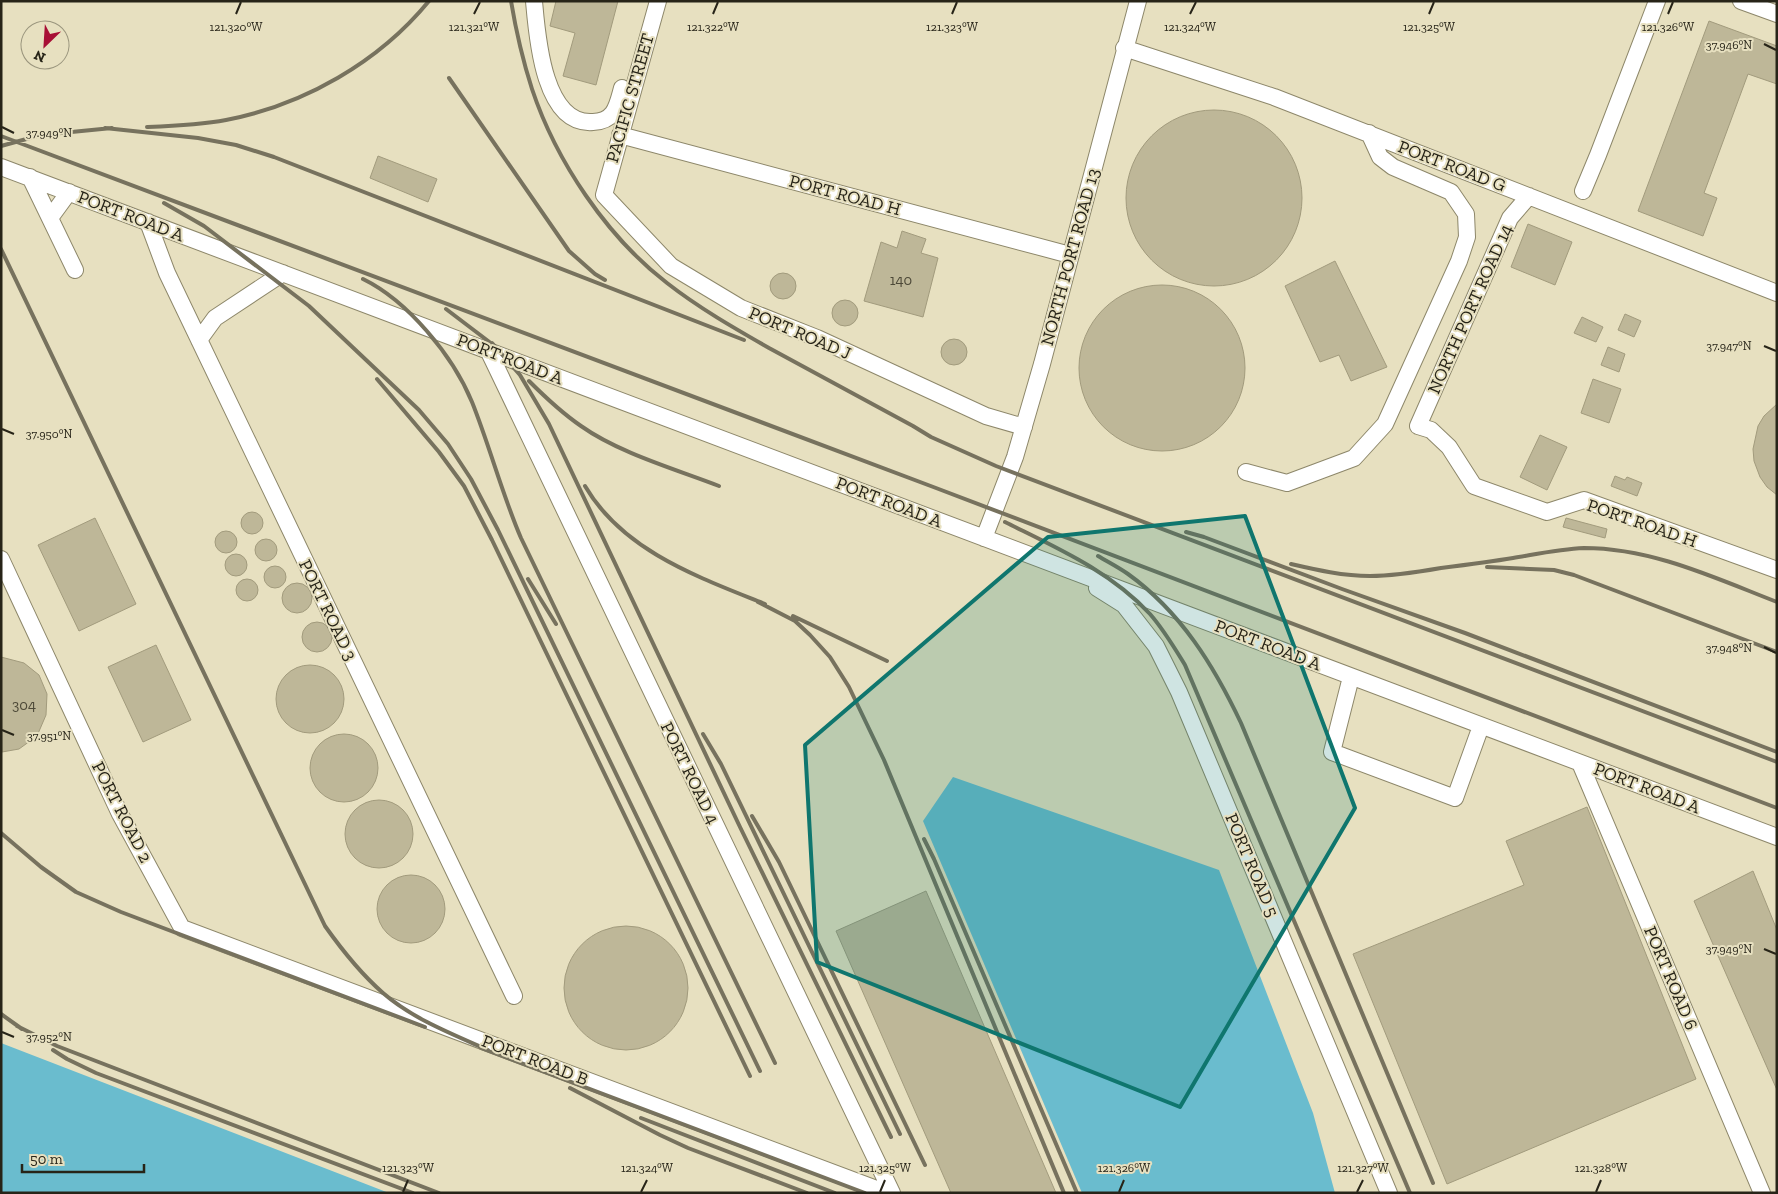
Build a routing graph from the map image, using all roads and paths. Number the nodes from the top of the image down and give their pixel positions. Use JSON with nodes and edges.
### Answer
{"nodes":[{"id":1,"x":534,"y":1,"type":"edge"},
{"id":2,"x":646,"y":1,"type":"edge"},
{"id":3,"x":658,"y":1,"type":"edge"},
{"id":4,"x":1138,"y":1,"type":"edge"},
{"id":5,"x":1657,"y":1,"type":"edge"},
{"id":6,"x":1741,"y":1,"type":"edge"},
{"id":7,"x":1777,"y":14,"type":"edge"},
{"id":8,"x":1124,"y":48,"type":"junction"},
{"id":9,"x":1369,"y":133,"type":"junction"},
{"id":10,"x":620,"y":135,"type":"junction"},
{"id":11,"x":1,"y":167,"type":"edge"},
{"id":12,"x":30,"y":177,"type":"junction"},
{"id":13,"x":1583,"y":191,"type":"dead end"},
{"id":14,"x":69,"y":192,"type":"junction"},
{"id":15,"x":604,"y":195,"type":"joint"},
{"id":16,"x":1529,"y":196,"type":"junction"},
{"id":17,"x":50,"y":218,"type":"junction"},
{"id":18,"x":148,"y":222,"type":"junction"},
{"id":19,"x":1070,"y":255,"type":"junction"},
{"id":20,"x":75,"y":270,"type":"dead end"},
{"id":21,"x":283,"y":273,"type":"junction"},
{"id":22,"x":1777,"y":293,"type":"edge"},
{"id":23,"x":199,"y":340,"type":"junction"},
{"id":24,"x":489,"y":352,"type":"junction"},
{"id":25,"x":1418,"y":426,"type":"joint"},
{"id":26,"x":1024,"y":427,"type":"junction"},
{"id":27,"x":1246,"y":472,"type":"dead end"},
{"id":28,"x":984,"y":538,"type":"junction"},
{"id":29,"x":1,"y":559,"type":"edge"},
{"id":30,"x":1777,"y":570,"type":"edge"},
{"id":31,"x":1070,"y":571,"type":"junction"},
{"id":32,"x":1351,"y":677,"type":"junction"},
{"id":33,"x":1481,"y":726,"type":"junction"},
{"id":34,"x":1580,"y":763,"type":"junction"},
{"id":35,"x":1777,"y":837,"type":"edge"},
{"id":36,"x":182,"y":928,"type":"joint"},
{"id":37,"x":514,"y":996,"type":"dead end"},
{"id":38,"x":887,"y":1193,"type":"edge"},
{"id":39,"x":892,"y":1193,"type":"edge"},
{"id":40,"x":1389,"y":1193,"type":"edge"},
{"id":41,"x":1762,"y":1193,"type":"edge"}],
"edges":[{"from":1,"to":2,"type":"lane"},
{"from":3,"to":10,"type":"lane","name":"PACIFIC STREET"},
{"from":4,"to":8,"type":"lane","name":"NORTH PORT ROAD 13"},
{"from":5,"to":13,"type":"lane"},
{"from":6,"to":7,"type":"lane"},
{"from":8,"to":9,"type":"lane","name":"PORT ROAD G"},
{"from":8,"to":19,"type":"lane","name":"NORTH PORT ROAD 13"},
{"from":9,"to":16,"type":"lane","name":"PORT ROAD G"},
{"from":9,"to":27,"type":"lane"},
{"from":10,"to":15,"type":"lane","name":"PACIFIC STREET"},
{"from":10,"to":19,"type":"lane","name":"PORT ROAD H"},
{"from":11,"to":12,"type":"lane","name":"PORT ROAD A"},
{"from":12,"to":14,"type":"lane","name":"PORT ROAD A"},
{"from":12,"to":17,"type":"lane"},
{"from":14,"to":17,"type":"lane"},
{"from":14,"to":18,"type":"lane","name":"PORT ROAD A"},
{"from":15,"to":26,"type":"lane","name":"PORT ROAD J"},
{"from":16,"to":22,"type":"lane","name":"PORT ROAD G"},
{"from":16,"to":25,"type":"lane","name":"NORTH PORT ROAD 14"},
{"from":17,"to":20,"type":"lane"},
{"from":18,"to":21,"type":"lane","name":"PORT ROAD A"},
{"from":18,"to":23,"type":"lane","name":"PORT ROAD 3"},
{"from":19,"to":26,"type":"lane","name":"NORTH PORT ROAD 13"},
{"from":21,"to":23,"type":"lane"},
{"from":21,"to":24,"type":"lane","name":"PORT ROAD A"},
{"from":23,"to":37,"type":"lane","name":"PORT ROAD 3"},
{"from":24,"to":28,"type":"lane","name":"PORT ROAD A"},
{"from":24,"to":39,"type":"lane","name":"PORT ROAD 4"},
{"from":25,"to":30,"type":"lane","name":"PORT ROAD H"},
{"from":26,"to":28,"type":"lane","name":"NORTH PORT ROAD 13"},
{"from":28,"to":31,"type":"lane","name":"PORT ROAD A"},
{"from":29,"to":36,"type":"lane","name":"PORT ROAD 2"},
{"from":31,"to":32,"type":"lane","name":"PORT ROAD A"},
{"from":31,"to":40,"type":"lane","name":"PORT ROAD 5"},
{"from":32,"to":33,"type":"lane","name":"PORT ROAD A"},
{"from":32,"to":33,"type":"lane"},
{"from":33,"to":34,"type":"lane","name":"PORT ROAD A"},
{"from":34,"to":35,"type":"lane","name":"PORT ROAD A"},
{"from":34,"to":41,"type":"lane","name":"PORT ROAD 6"},
{"from":36,"to":38,"type":"lane","name":"PORT ROAD B"}]}
